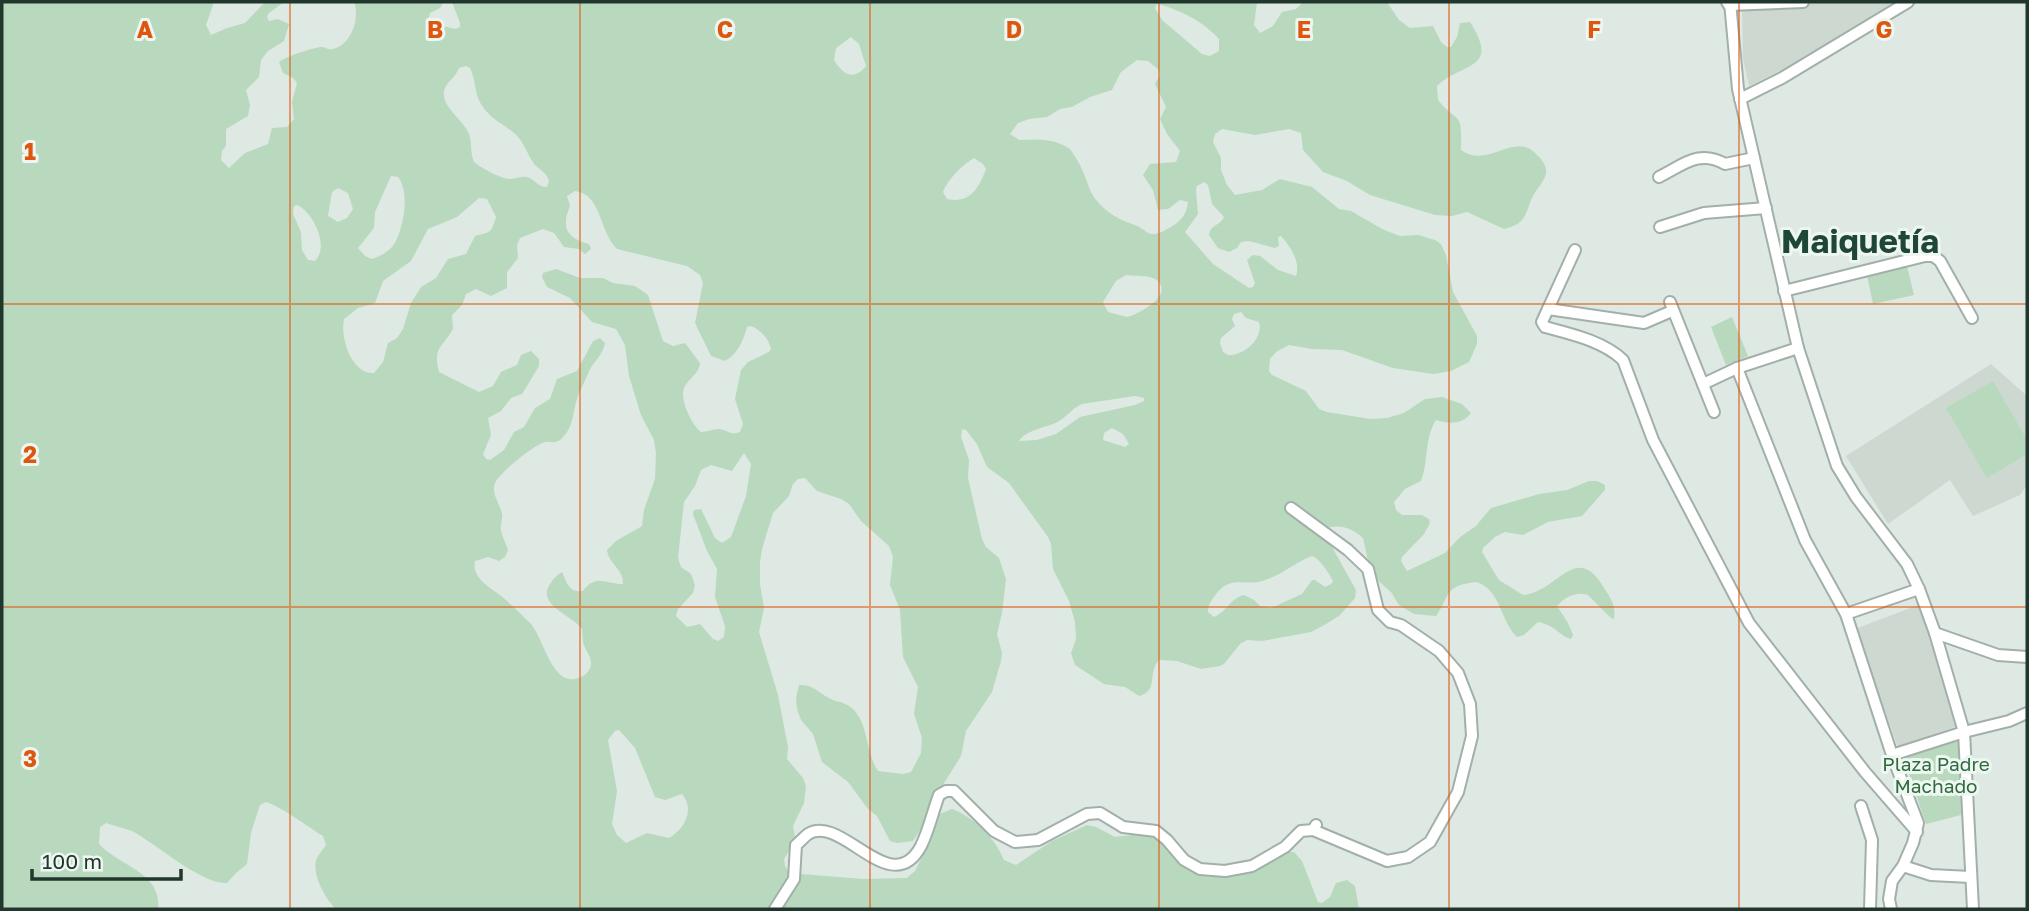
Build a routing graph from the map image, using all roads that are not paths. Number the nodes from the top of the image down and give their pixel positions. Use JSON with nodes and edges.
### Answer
{"nodes":[{"id":1,"x":1803,"y":2,"type":"edge"},
{"id":2,"x":1908,"y":2,"type":"edge"},
{"id":3,"x":1729,"y":3,"type":"edge"},
{"id":4,"x":1741,"y":99,"type":"junction"},
{"id":5,"x":1754,"y":158,"type":"junction"},
{"id":6,"x":1659,"y":177,"type":"dead end"},
{"id":7,"x":1766,"y":208,"type":"junction"},
{"id":8,"x":1660,"y":227,"type":"dead end"},
{"id":9,"x":1575,"y":250,"type":"dead end"},
{"id":10,"x":1784,"y":291,"type":"junction"},
{"id":11,"x":1548,"y":309,"type":"junction"},
{"id":12,"x":1972,"y":318,"type":"dead end"},
{"id":13,"x":1798,"y":348,"type":"junction"},
{"id":14,"x":1737,"y":368,"type":"junction"},
{"id":15,"x":1703,"y":384,"type":"junction"},
{"id":16,"x":1714,"y":412,"type":"dead end"},
{"id":17,"x":1291,"y":508,"type":"dead end"},
{"id":18,"x":1919,"y":589,"type":"junction"},
{"id":19,"x":1846,"y":614,"type":"junction"},
{"id":20,"x":1935,"y":633,"type":"junction"},
{"id":21,"x":2027,"y":657,"type":"edge"},
{"id":22,"x":2027,"y":713,"type":"edge"},
{"id":23,"x":1964,"y":732,"type":"junction"},
{"id":24,"x":1892,"y":755,"type":"junction"},
{"id":25,"x":1861,"y":806,"type":"dead end"},
{"id":26,"x":1917,"y":832,"type":"junction"},
{"id":27,"x":1903,"y":866,"type":"junction"},
{"id":28,"x":1970,"y":877,"type":"junction"},
{"id":29,"x":775,"y":909,"type":"edge"},
{"id":30,"x":1870,"y":909,"type":"edge"},
{"id":31,"x":1891,"y":909,"type":"edge"},
{"id":32,"x":1973,"y":909,"type":"edge"}],
"edges":[{"from":1,"to":3,"type":"street"},
{"from":2,"to":4,"type":"street"},
{"from":3,"to":4,"type":"street"},
{"from":4,"to":5,"type":"street"},
{"from":5,"to":6,"type":"street"},
{"from":5,"to":7,"type":"street"},
{"from":7,"to":8,"type":"street"},
{"from":7,"to":10,"type":"street"},
{"from":9,"to":11,"type":"street"},
{"from":10,"to":12,"type":"street"},
{"from":10,"to":13,"type":"street"},
{"from":11,"to":15,"type":"street"},
{"from":11,"to":26,"type":"street"},
{"from":13,"to":14,"type":"street"},
{"from":13,"to":18,"type":"street"},
{"from":14,"to":15,"type":"street"},
{"from":14,"to":19,"type":"street"},
{"from":15,"to":16,"type":"street"},
{"from":17,"to":29,"type":"street"},
{"from":18,"to":19,"type":"street"},
{"from":18,"to":20,"type":"street"},
{"from":19,"to":24,"type":"street"},
{"from":20,"to":21,"type":"street"},
{"from":20,"to":23,"type":"street"},
{"from":22,"to":23,"type":"street"},
{"from":23,"to":24,"type":"street"},
{"from":23,"to":28,"type":"street"},
{"from":24,"to":26,"type":"street"},
{"from":25,"to":30,"type":"street"},
{"from":26,"to":27,"type":"street"},
{"from":27,"to":28,"type":"street"},
{"from":27,"to":31,"type":"street"},
{"from":28,"to":32,"type":"street"}]}
